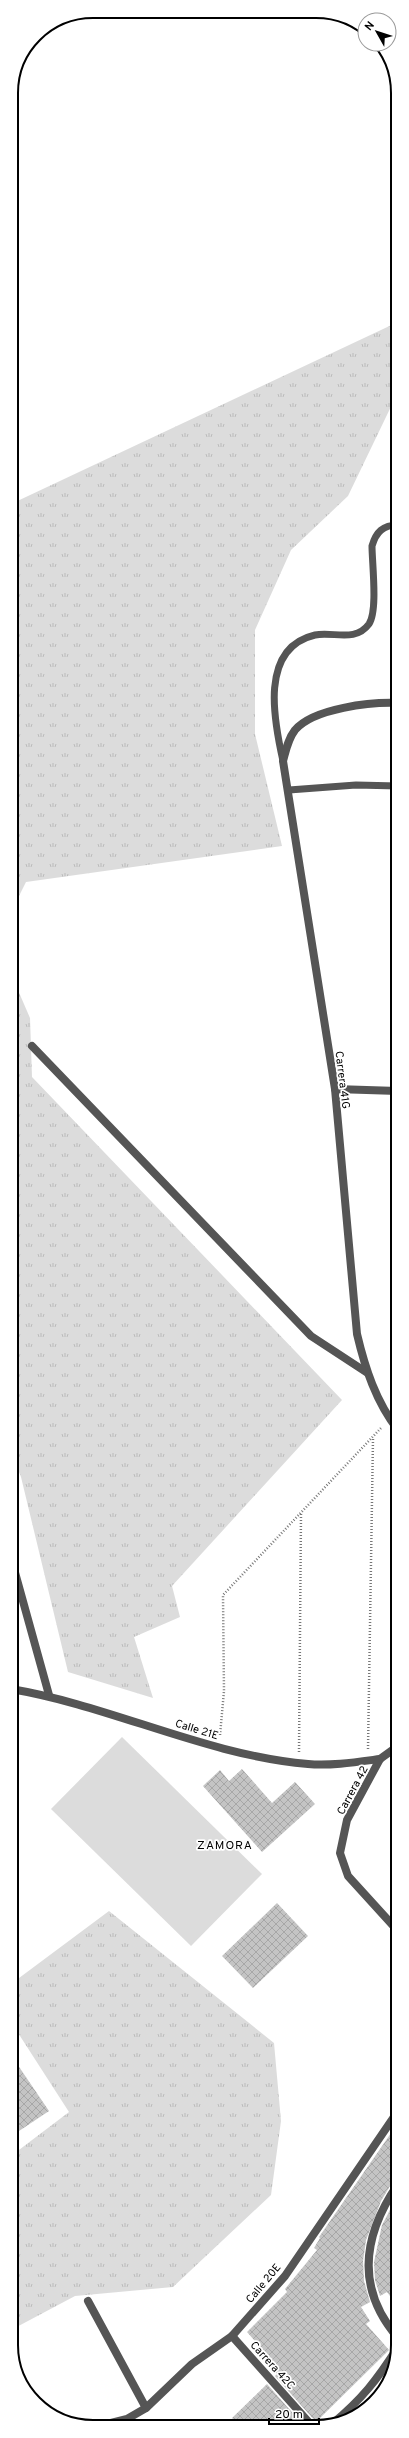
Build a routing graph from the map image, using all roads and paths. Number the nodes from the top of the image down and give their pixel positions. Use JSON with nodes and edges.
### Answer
{"nodes":[{"id":1,"x":391,"y":526,"type":"edge"},
{"id":2,"x":391,"y":703,"type":"edge"},
{"id":3,"x":283,"y":761,"type":"junction"},
{"id":4,"x":391,"y":786,"type":"edge"},
{"id":5,"x":289,"y":790,"type":"junction"},
{"id":6,"x":32,"y":1046,"type":"dead end"},
{"id":7,"x":335,"y":1088,"type":"junction"},
{"id":8,"x":391,"y":1091,"type":"edge"},
{"id":9,"x":366,"y":1372,"type":"junction"},
{"id":10,"x":389,"y":1419,"type":"junction"},
{"id":11,"x":391,"y":1421,"type":"edge"},
{"id":12,"x":372,"y":1437,"type":"junction"},
{"id":13,"x":301,"y":1513,"type":"junction"},
{"id":14,"x":18,"y":1583,"type":"edge"},
{"id":15,"x":18,"y":1690,"type":"edge"},
{"id":16,"x":49,"y":1695,"type":"junction"},
{"id":17,"x":219,"y":1748,"type":"junction"},
{"id":18,"x":391,"y":1751,"type":"edge"},
{"id":19,"x":380,"y":1759,"type":"junction"},
{"id":20,"x":367,"y":1761,"type":"junction"},
{"id":21,"x":298,"y":1762,"type":"junction"},
{"id":22,"x":391,"y":1923,"type":"edge"},
{"id":23,"x":391,"y":2121,"type":"edge"},
{"id":24,"x":391,"y":2195,"type":"edge"},
{"id":25,"x":88,"y":2300,"type":"dead end"},
{"id":26,"x":391,"y":2330,"type":"edge"},
{"id":27,"x":232,"y":2336,"type":"junction"},
{"id":28,"x":390,"y":2360,"type":"edge"},
{"id":29,"x":146,"y":2408,"type":"junction"},
{"id":30,"x":344,"y":2414,"type":"edge"},
{"id":31,"x":131,"y":2420,"type":"edge"},
{"id":32,"x":308,"y":2420,"type":"edge"}],
"edges":[{"from":1,"to":3,"type":"lane"},
{"from":2,"to":3,"type":"street","name":"Carrera 41G"},
{"from":3,"to":5,"type":"street","name":"Carrera 41G"},
{"from":4,"to":5,"type":"lane"},
{"from":5,"to":7,"type":"street","name":"Carrera 41G"},
{"from":6,"to":9,"type":"street"},
{"from":7,"to":8,"type":"street"},
{"from":7,"to":9,"type":"street","name":"Carrera 41G"},
{"from":9,"to":10,"type":"street","name":"Carrera 41G"},
{"from":10,"to":11,"type":"street","name":"Carrera 41G"},
{"from":10,"to":12,"type":"path"},
{"from":12,"to":13,"type":"path"},
{"from":12,"to":20,"type":"path"},
{"from":13,"to":17,"type":"path"},
{"from":13,"to":21,"type":"path"},
{"from":14,"to":16,"type":"street"},
{"from":15,"to":16,"type":"street","name":"Calle 21E"},
{"from":16,"to":17,"type":"street","name":"Calle 21E"},
{"from":17,"to":21,"type":"street","name":"Calle 21E"},
{"from":18,"to":19,"type":"street"},
{"from":19,"to":20,"type":"street","name":"Calle 21E"},
{"from":19,"to":22,"type":"street","name":"Carrera 42"},
{"from":20,"to":21,"type":"street","name":"Calle 21E"},
{"from":23,"to":27,"type":"street","name":"Calle 20E"},
{"from":24,"to":26,"type":"street"},
{"from":25,"to":29,"type":"street"},
{"from":27,"to":29,"type":"street","name":"Calle 20E"},
{"from":27,"to":32,"type":"street","name":"Carrera 42C"},
{"from":28,"to":30,"type":"street"},
{"from":29,"to":31,"type":"street","name":"Calle 20E"}]}
